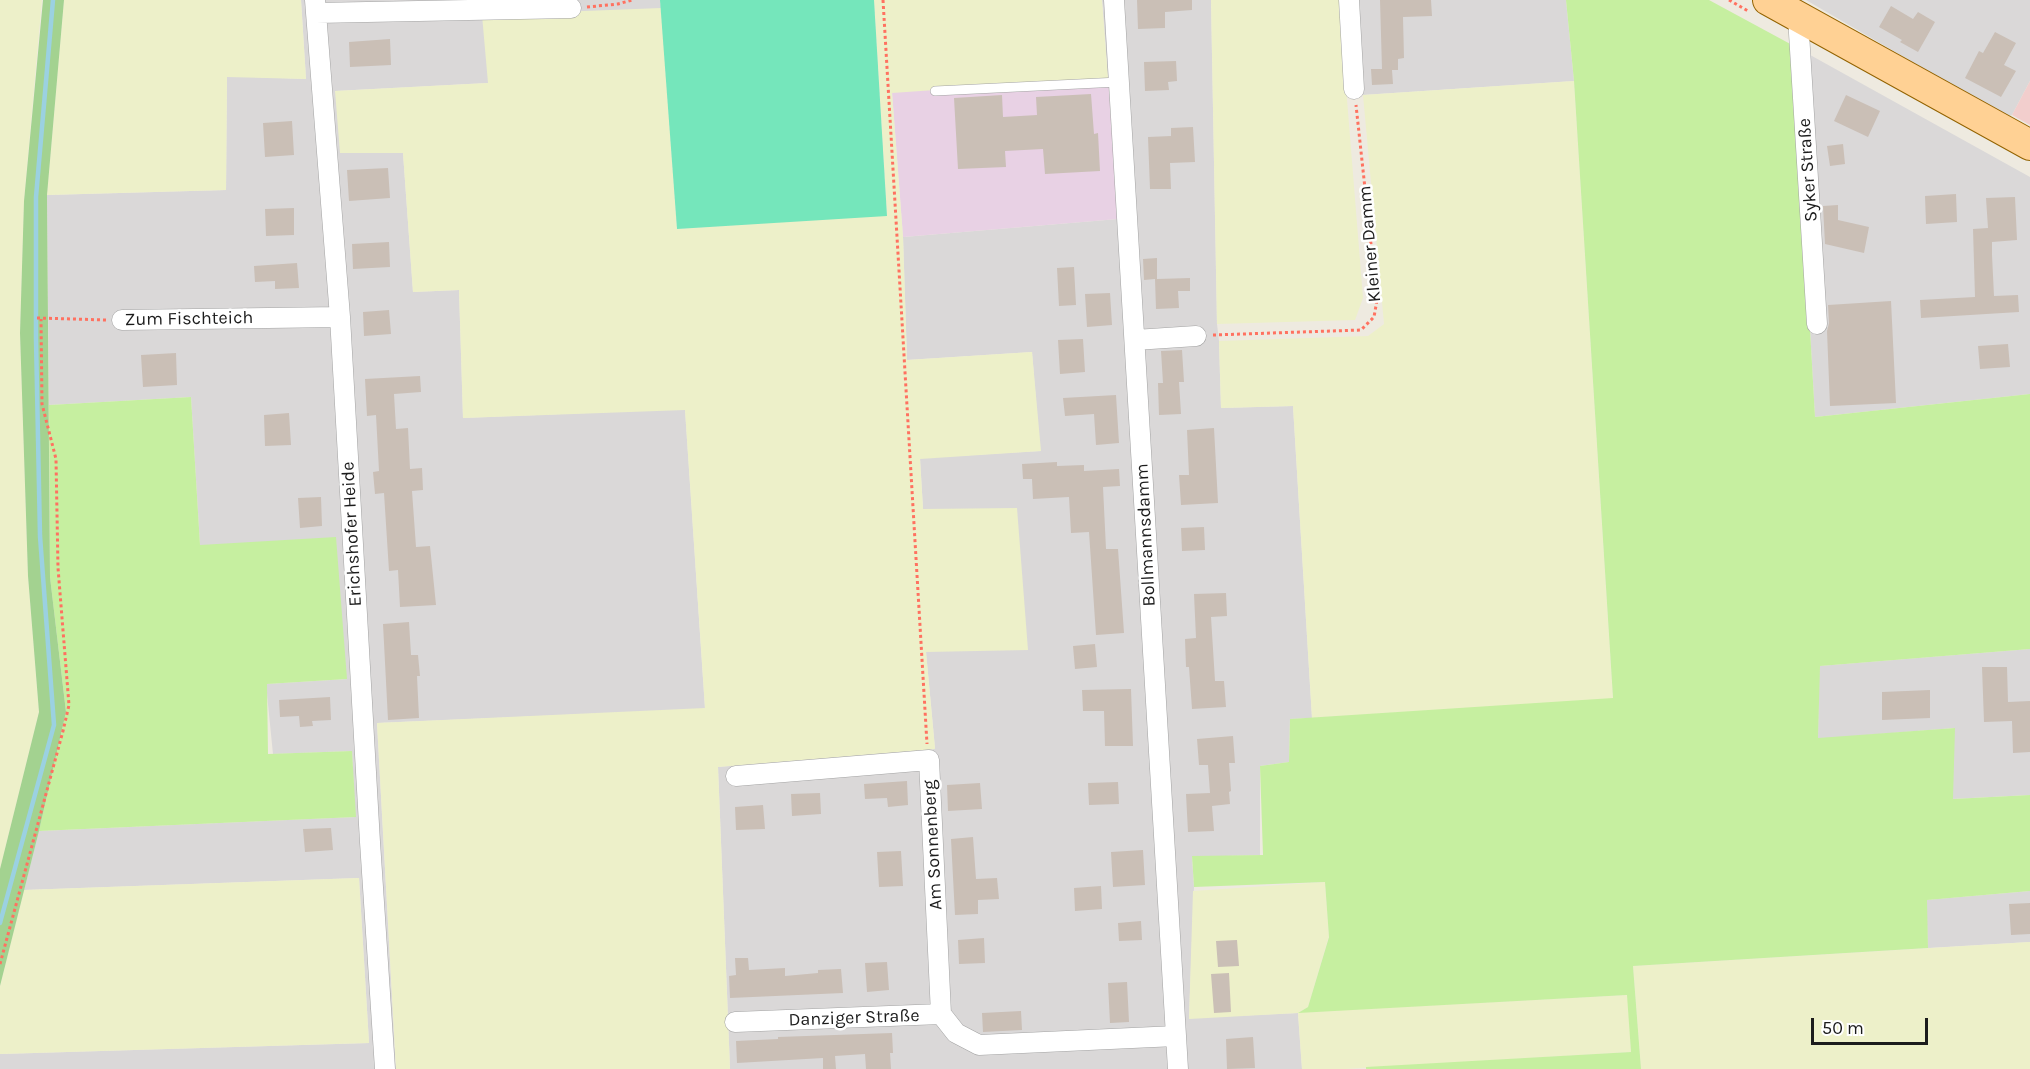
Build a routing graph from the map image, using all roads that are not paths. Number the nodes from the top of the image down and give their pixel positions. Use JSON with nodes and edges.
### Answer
{"nodes":[{"id":1,"x":1114,"y":0,"type":"edge"},
{"id":2,"x":1348,"y":0,"type":"edge"},
{"id":3,"x":1768,"y":0,"type":"edge"},
{"id":4,"x":316,"y":6,"type":"edge"},
{"id":5,"x":571,"y":8,"type":"road end"},
{"id":6,"x":1798,"y":17,"type":"junction"},
{"id":7,"x":1119,"y":82,"type":"junction"},
{"id":8,"x":1354,"y":89,"type":"road end"},
{"id":9,"x":935,"y":91,"type":"dead end"},
{"id":10,"x":2030,"y":145,"type":"edge"},
{"id":11,"x":340,"y":317,"type":"junction"},
{"id":12,"x":122,"y":320,"type":"road end"},
{"id":13,"x":1817,"y":324,"type":"dead end"},
{"id":14,"x":1196,"y":336,"type":"road end"},
{"id":15,"x":1136,"y":340,"type":"junction"},
{"id":16,"x":736,"y":776,"type":"dead end"},
{"id":17,"x":941,"y":1014,"type":"junction"},
{"id":18,"x":735,"y":1022,"type":"dead end"},
{"id":19,"x":1176,"y":1036,"type":"junction"},
{"id":20,"x":385,"y":1069,"type":"edge"},
{"id":21,"x":1178,"y":1069,"type":"edge"}],
"edges":[{"from":1,"to":7,"type":"street","name":"Bollmannsdamm"},
{"from":2,"to":8,"type":"street"},
{"from":3,"to":6,"type":"main road"},
{"from":4,"to":5,"type":"street"},
{"from":4,"to":11,"type":"street","name":"Erichshofer Heide"},
{"from":6,"to":10,"type":"main road"},
{"from":6,"to":13,"type":"street","name":"Syker Straße"},
{"from":7,"to":9,"type":"lane"},
{"from":7,"to":15,"type":"street","name":"Bollmannsdamm"},
{"from":11,"to":12,"type":"street","name":"Zum Fischteich"},
{"from":11,"to":20,"type":"street","name":"Erichshofer Heide"},
{"from":14,"to":15,"type":"street"},
{"from":15,"to":19,"type":"street","name":"Bollmannsdamm"},
{"from":16,"to":17,"type":"street","name":"Am Sonnenberg"},
{"from":17,"to":18,"type":"street","name":"Danziger Straße"},
{"from":17,"to":19,"type":"street","name":"Danziger Straße"},
{"from":19,"to":21,"type":"street","name":"Bollmannsdamm"}]}
